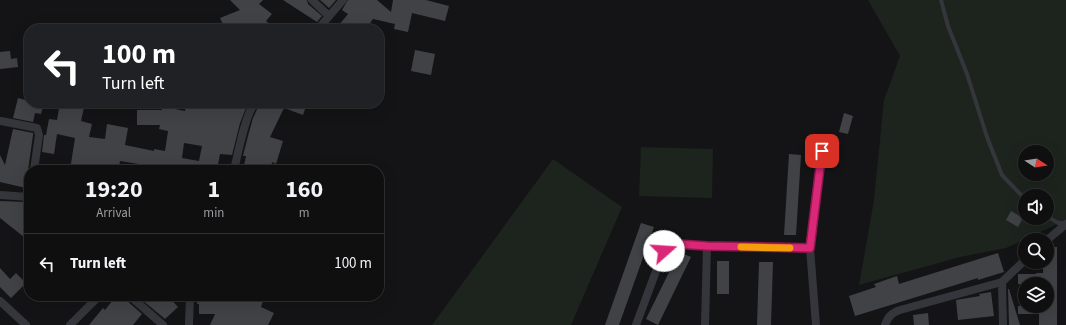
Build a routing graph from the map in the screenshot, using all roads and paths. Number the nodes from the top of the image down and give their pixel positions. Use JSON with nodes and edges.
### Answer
{"nodes":[{"id":1,"x":312,"y":0,"type":"edge"},
{"id":2,"x":343,"y":0,"type":"edge"},
{"id":3,"x":942,"y":0,"type":"edge"},
{"id":4,"x":329,"y":16,"type":"junction"},
{"id":5,"x":322,"y":24,"type":"edge"},
{"id":6,"x":251,"y":108,"type":"edge"},
{"id":7,"x":1,"y":121,"type":"edge"},
{"id":8,"x":822,"y":151,"type":"dead end"},
{"id":9,"x":35,"y":165,"type":"edge"},
{"id":10,"x":235,"y":165,"type":"edge"},
{"id":11,"x":1018,"y":192,"type":"edge"},
{"id":12,"x":0,"y":195,"type":"edge"},
{"id":13,"x":24,"y":197,"type":"edge"},
{"id":14,"x":1054,"y":220,"type":"edge"},
{"id":15,"x":1066,"y":224,"type":"edge"},
{"id":16,"x":1054,"y":234,"type":"edge"},
{"id":17,"x":707,"y":246,"type":"junction"},
{"id":18,"x":810,"y":248,"type":"junction"},
{"id":19,"x":1018,"y":267,"type":"edge"},
{"id":20,"x":1002,"y":282,"type":"junction"},
{"id":21,"x":0,"y":301,"type":"edge"},
{"id":22,"x":94,"y":301,"type":"edge"},
{"id":23,"x":136,"y":301,"type":"edge"},
{"id":24,"x":190,"y":301,"type":"edge"},
{"id":25,"x":26,"y":325,"type":"edge"},
{"id":26,"x":70,"y":325,"type":"edge"},
{"id":27,"x":163,"y":325,"type":"edge"},
{"id":28,"x":189,"y":325,"type":"edge"},
{"id":29,"x":636,"y":325,"type":"edge"},
{"id":30,"x":705,"y":325,"type":"edge"},
{"id":31,"x":816,"y":325,"type":"edge"},
{"id":32,"x":885,"y":325,"type":"edge"},
{"id":33,"x":1003,"y":325,"type":"edge"}],
"edges":[{"from":1,"to":4,"type":"street"},
{"from":2,"to":4,"type":"street"},
{"from":3,"to":11,"type":"lane"},
{"from":4,"to":5,"type":"street"},
{"from":6,"to":10,"type":"street"},
{"from":7,"to":9,"type":"street"},
{"from":8,"to":18,"type":"street"},
{"from":12,"to":13,"type":"street"},
{"from":14,"to":15,"type":"lane"},
{"from":15,"to":16,"type":"street"},
{"from":17,"to":18,"type":"street"},
{"from":17,"to":29,"type":"street"},
{"from":17,"to":30,"type":"street"},
{"from":18,"to":31,"type":"street"},
{"from":19,"to":20,"type":"street"},
{"from":20,"to":32,"type":"street"},
{"from":20,"to":33,"type":"street"},
{"from":21,"to":25,"type":"street"},
{"from":22,"to":26,"type":"street"},
{"from":23,"to":27,"type":"street"},
{"from":24,"to":28,"type":"street"}]}
